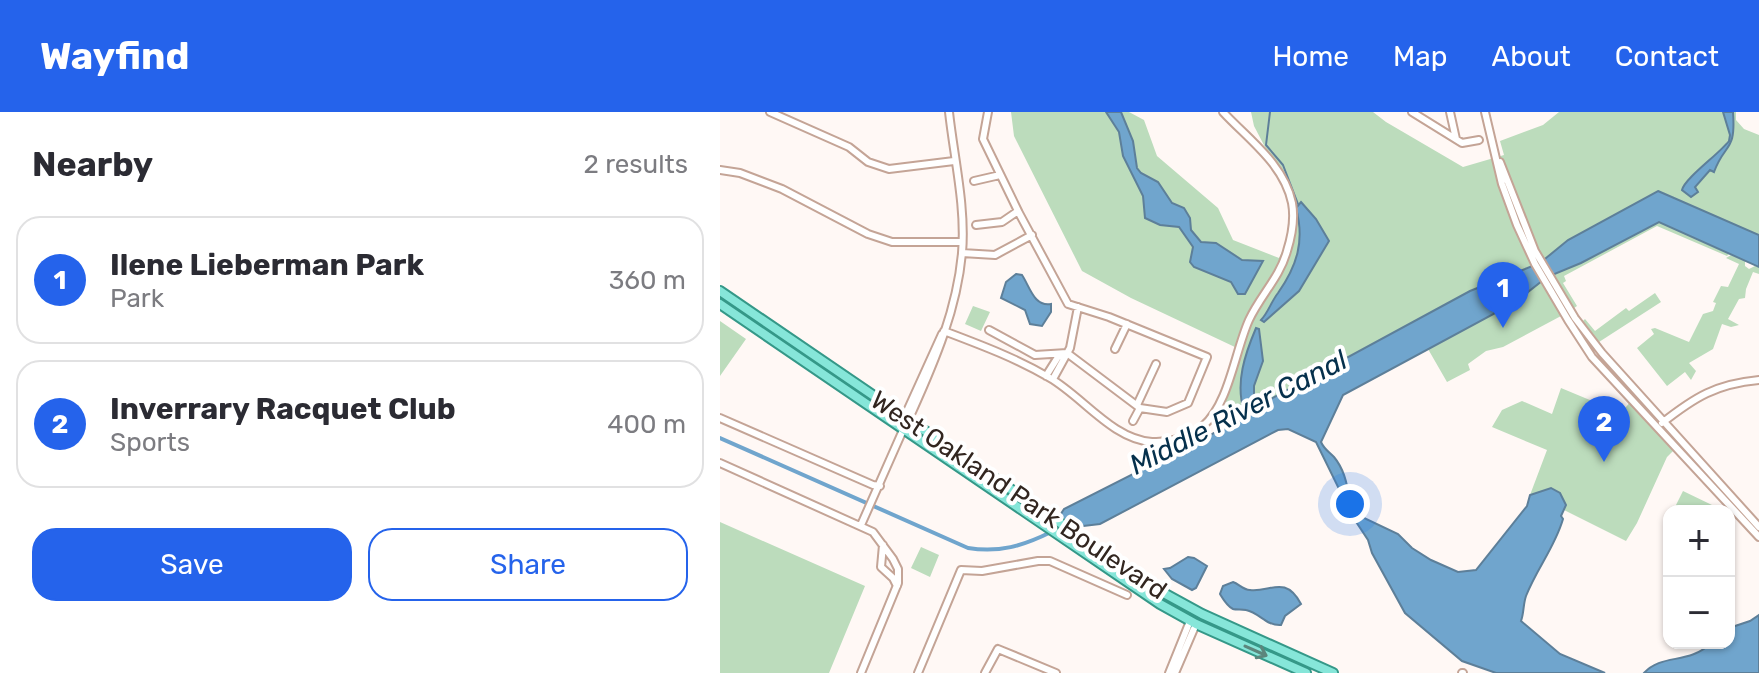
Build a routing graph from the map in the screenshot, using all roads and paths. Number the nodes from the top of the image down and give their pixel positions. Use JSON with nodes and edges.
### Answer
{"nodes":[{"id":1,"x":770,"y":112,"type":"edge"},
{"id":2,"x":949,"y":112,"type":"edge"},
{"id":3,"x":988,"y":112,"type":"edge"},
{"id":4,"x":1223,"y":112,"type":"edge"},
{"id":5,"x":1235,"y":112,"type":"edge"},
{"id":6,"x":1412,"y":112,"type":"edge"},
{"id":7,"x":1450,"y":112,"type":"edge"},
{"id":8,"x":1487,"y":112,"type":"edge"},
{"id":9,"x":1229,"y":119,"type":"junction"},
{"id":10,"x":1452,"y":123,"type":"junction"},
{"id":11,"x":1439,"y":128,"type":"junction"},
{"id":12,"x":1456,"y":139,"type":"junction"},
{"id":13,"x":1479,"y":140,"type":"dead end"},
{"id":14,"x":954,"y":161,"type":"junction"},
{"id":15,"x":720,"y":170,"type":"edge"},
{"id":16,"x":1000,"y":175,"type":"junction"},
{"id":17,"x":974,"y":181,"type":"dead end"},
{"id":18,"x":1018,"y":211,"type":"junction"},
{"id":19,"x":976,"y":225,"type":"dead end"},
{"id":20,"x":1032,"y":235,"type":"junction"},
{"id":21,"x":962,"y":242,"type":"junction"},
{"id":22,"x":962,"y":253,"type":"junction"},
{"id":23,"x":720,"y":291,"type":"edge"},
{"id":24,"x":734,"y":300,"type":"junction"},
{"id":25,"x":720,"y":302,"type":"edge"},
{"id":26,"x":1078,"y":307,"type":"junction"},
{"id":27,"x":1127,"y":324,"type":"junction"},
{"id":28,"x":989,"y":330,"type":"dead end"},
{"id":29,"x":944,"y":331,"type":"junction"},
{"id":30,"x":1115,"y":349,"type":"dead end"},
{"id":31,"x":812,"y":353,"type":"junction"},
{"id":32,"x":1067,"y":353,"type":"junction"},
{"id":33,"x":793,"y":354,"type":"junction"},
{"id":34,"x":803,"y":361,"type":"junction"},
{"id":35,"x":823,"y":361,"type":"junction"},
{"id":36,"x":1156,"y":364,"type":"dead end"},
{"id":37,"x":1050,"y":377,"type":"junction"},
{"id":38,"x":1759,"y":380,"type":"edge"},
{"id":39,"x":1138,"y":406,"type":"junction"},
{"id":40,"x":720,"y":418,"type":"edge"},
{"id":41,"x":906,"y":418,"type":"junction"},
{"id":42,"x":1133,"y":421,"type":"dead end"},
{"id":43,"x":1660,"y":424,"type":"junction"},
{"id":44,"x":903,"y":430,"type":"junction"},
{"id":45,"x":720,"y":463,"type":"edge"},
{"id":46,"x":1000,"y":482,"type":"junction"},
{"id":47,"x":981,"y":483,"type":"junction"},
{"id":48,"x":880,"y":486,"type":"junction"},
{"id":49,"x":861,"y":525,"type":"junction"},
{"id":50,"x":1759,"y":527,"type":"edge"},
{"id":51,"x":1064,"y":533,"type":"junction"},
{"id":52,"x":1759,"y":537,"type":"edge"},
{"id":53,"x":883,"y":545,"type":"junction"},
{"id":54,"x":882,"y":559,"type":"junction"},
{"id":55,"x":896,"y":565,"type":"junction"},
{"id":56,"x":1104,"y":567,"type":"junction"},
{"id":57,"x":1097,"y":581,"type":"junction"},
{"id":58,"x":897,"y":586,"type":"junction"},
{"id":59,"x":1127,"y":595,"type":"dead end"},
{"id":60,"x":1193,"y":623,"type":"junction"},
{"id":61,"x":1296,"y":668,"type":"junction"},
{"id":62,"x":1316,"y":669,"type":"edge"},
{"id":63,"x":1053,"y":672,"type":"edge"},
{"id":64,"x":1330,"y":672,"type":"edge"},
{"id":65,"x":861,"y":673,"type":"edge"},
{"id":66,"x":918,"y":673,"type":"edge"},
{"id":67,"x":985,"y":673,"type":"edge"},
{"id":68,"x":1172,"y":673,"type":"edge"},
{"id":69,"x":1306,"y":673,"type":"edge"}],
"edges":[{"from":1,"to":14,"type":"street"},
{"from":2,"to":14,"type":"street"},
{"from":3,"to":16,"type":"street"},
{"from":4,"to":9,"type":"street"},
{"from":5,"to":9,"type":"street"},
{"from":6,"to":11,"type":"street"},
{"from":7,"to":10,"type":"street"},
{"from":8,"to":43,"type":"street"},
{"from":9,"to":37,"type":"street"},
{"from":10,"to":11,"type":"street"},
{"from":10,"to":12,"type":"street"},
{"from":11,"to":12,"type":"street"},
{"from":12,"to":13,"type":"street"},
{"from":14,"to":21,"type":"street"},
{"from":15,"to":21,"type":"street"},
{"from":16,"to":17,"type":"street"},
{"from":16,"to":18,"type":"street"},
{"from":18,"to":19,"type":"street"},
{"from":18,"to":20,"type":"street"},
{"from":20,"to":22,"type":"street"},
{"from":20,"to":26,"type":"street"},
{"from":21,"to":22,"type":"street"},
{"from":22,"to":29,"type":"street"},
{"from":23,"to":24,"type":"main road","name":"West Oakland Park Boulevard"},
{"from":24,"to":25,"type":"main road"},
{"from":24,"to":31,"type":"main road","name":"West Oakland Park Boulevard"},
{"from":25,"to":33,"type":"main road","name":"West Oakland Park Boulevard"},
{"from":26,"to":27,"type":"street"},
{"from":26,"to":32,"type":"street"},
{"from":27,"to":30,"type":"street"},
{"from":27,"to":39,"type":"street"},
{"from":28,"to":32,"type":"street"},
{"from":29,"to":37,"type":"street"},
{"from":29,"to":41,"type":"street"},
{"from":31,"to":33,"type":"main road"},
{"from":31,"to":35,"type":"main road","name":"West Oakland Park Boulevard"},
{"from":32,"to":37,"type":"street"},
{"from":32,"to":39,"type":"street"},
{"from":33,"to":34,"type":"main road","name":"West Oakland Park Boulevard"},
{"from":34,"to":35,"type":"main road"},
{"from":34,"to":44,"type":"main road","name":"West Oakland Park Boulevard"},
{"from":35,"to":41,"type":"main road","name":"West Oakland Park Boulevard"},
{"from":36,"to":39,"type":"street"},
{"from":38,"to":43,"type":"street"},
{"from":39,"to":42,"type":"street"},
{"from":40,"to":48,"type":"street"},
{"from":41,"to":44,"type":"street"},
{"from":41,"to":46,"type":"main road","name":"West Oakland Park Boulevard"},
{"from":43,"to":50,"type":"street"},
{"from":43,"to":52,"type":"street"},
{"from":44,"to":47,"type":"main road","name":"West Oakland Park Boulevard"},
{"from":44,"to":48,"type":"street"},
{"from":45,"to":49,"type":"street"},
{"from":46,"to":47,"type":"main road"},
{"from":46,"to":51,"type":"main road","name":"West Oakland Park Boulevard"},
{"from":47,"to":51,"type":"main road","name":"West Oakland Park Boulevard"},
{"from":48,"to":49,"type":"street"},
{"from":49,"to":53,"type":"street"},
{"from":51,"to":56,"type":"main road","name":"West Oakland Park Boulevard"},
{"from":51,"to":62,"type":"main road","name":"West Oakland Park Boulevard"},
{"from":53,"to":54,"type":"street"},
{"from":53,"to":55,"type":"street"},
{"from":54,"to":55,"type":"street"},
{"from":54,"to":58,"type":"street"},
{"from":55,"to":58,"type":"street"},
{"from":56,"to":57,"type":"street"},
{"from":56,"to":60,"type":"main road","name":"West Oakland Park Boulevard"},
{"from":57,"to":59,"type":"street"},
{"from":57,"to":66,"type":"street"},
{"from":58,"to":65,"type":"street"},
{"from":60,"to":61,"type":"main road","name":"West Oakland Park Boulevard","one_way":true},
{"from":60,"to":68,"type":"street"},
{"from":61,"to":62,"type":"main road"},
{"from":61,"to":69,"type":"main road","name":"West Oakland Park Boulevard"},
{"from":62,"to":64,"type":"main road"},
{"from":63,"to":67,"type":"street"}]}
